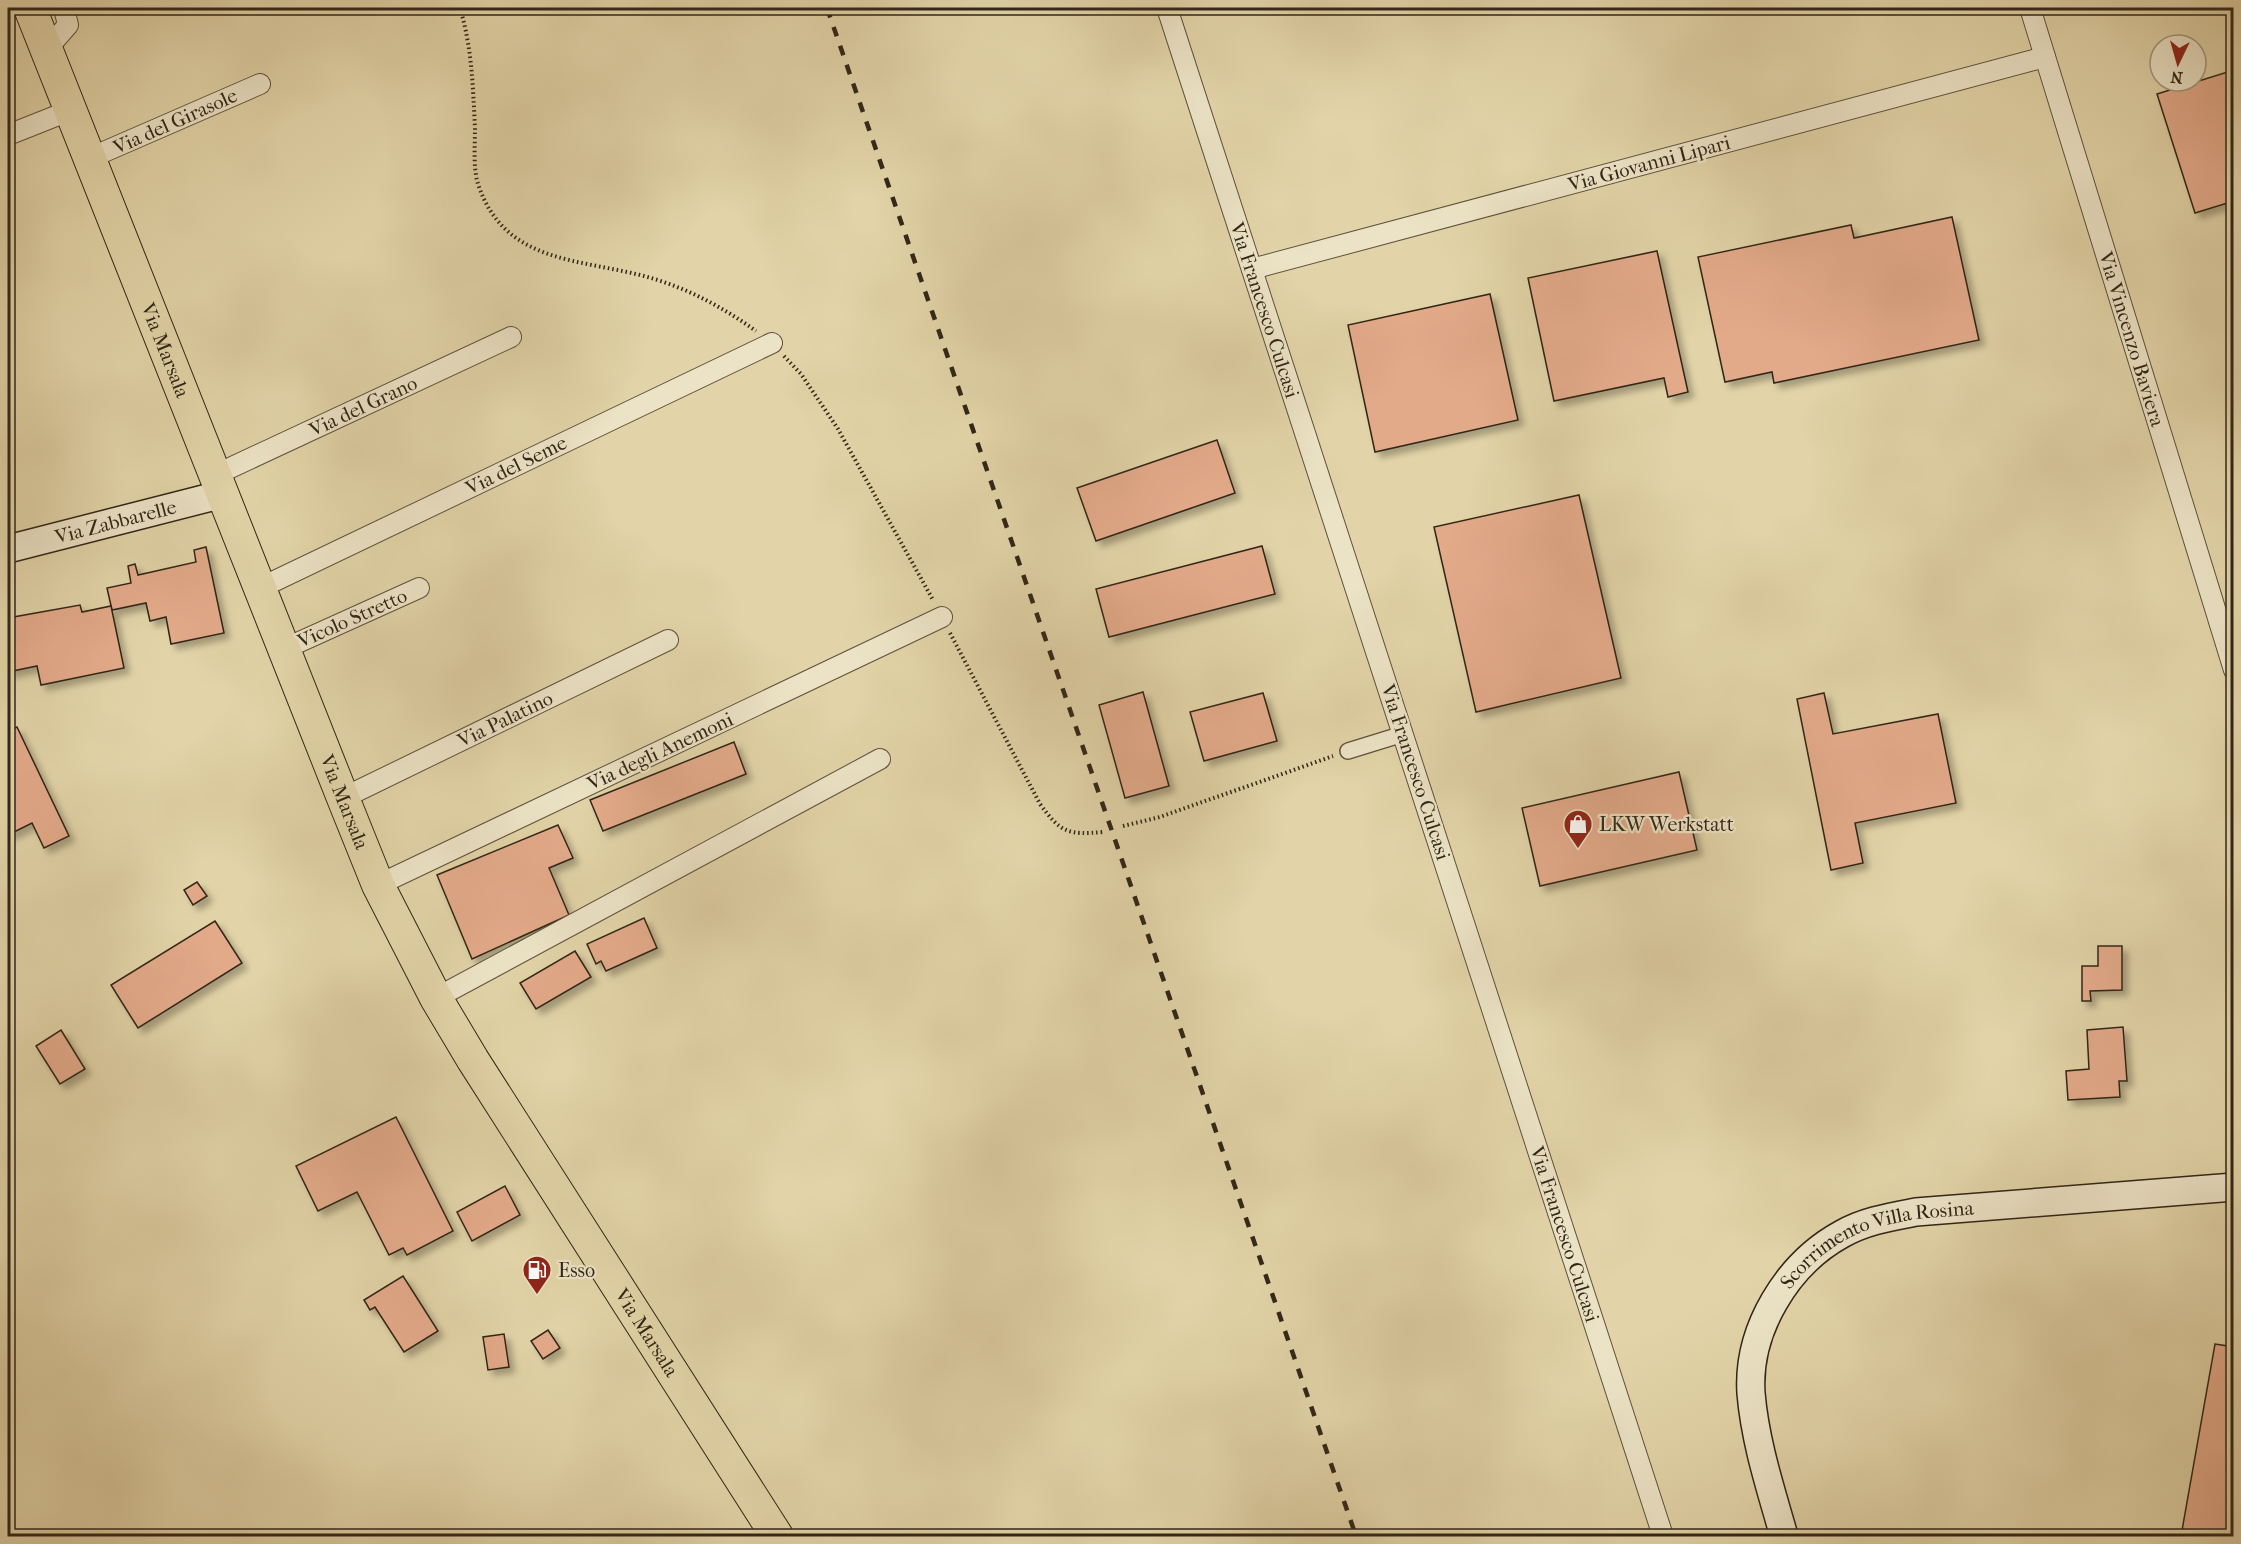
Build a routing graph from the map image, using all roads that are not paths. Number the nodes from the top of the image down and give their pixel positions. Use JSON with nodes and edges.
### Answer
{"nodes":[{"id":1,"x":30,"y":8,"type":"edge"},
{"id":2,"x":64,"y":8,"type":"edge"},
{"id":3,"x":1167,"y":8,"type":"edge"},
{"id":4,"x":2030,"y":8,"type":"edge"},
{"id":5,"x":46,"y":49,"type":"junction"},
{"id":6,"x":2045,"y":57,"type":"junction"},
{"id":7,"x":260,"y":84,"type":"dead end"},
{"id":8,"x":71,"y":110,"type":"junction"},
{"id":9,"x":8,"y":135,"type":"edge"},
{"id":10,"x":90,"y":158,"type":"junction"},
{"id":11,"x":1252,"y":269,"type":"junction"},
{"id":12,"x":511,"y":337,"type":"dead end"},
{"id":13,"x":772,"y":343,"type":"road end"},
{"id":14,"x":219,"y":485,"type":"junction"},
{"id":15,"x":8,"y":549,"type":"edge"},
{"id":16,"x":260,"y":588,"type":"junction"},
{"id":17,"x":419,"y":588,"type":"dead end"},
{"id":18,"x":942,"y":617,"type":"road end"},
{"id":19,"x":668,"y":640,"type":"dead end"},
{"id":20,"x":284,"y":649,"type":"junction"},
{"id":21,"x":2234,"y":670,"type":"edge"},
{"id":22,"x":1403,"y":734,"type":"junction"},
{"id":23,"x":1348,"y":751,"type":"road end"},
{"id":24,"x":880,"y":759,"type":"dead end"},
{"id":25,"x":343,"y":798,"type":"junction"},
{"id":26,"x":378,"y":885,"type":"junction"},
{"id":27,"x":436,"y":998,"type":"junction"},
{"id":28,"x":2234,"y":1187,"type":"edge"},
{"id":29,"x":777,"y":1536,"type":"edge"},
{"id":30,"x":1664,"y":1536,"type":"edge"},
{"id":31,"x":1784,"y":1536,"type":"edge"}],
"edges":[{"from":1,"to":5,"type":"main road","name":"Via Marsala"},
{"from":2,"to":5,"type":"street"},
{"from":3,"to":11,"type":"street","name":"Via Francesco Culcasi"},
{"from":4,"to":6,"type":"street","name":"Via Vincenzo Baviera"},
{"from":5,"to":8,"type":"main road","name":"Via Marsala"},
{"from":6,"to":11,"type":"street","name":"Via Giovanni Lipari"},
{"from":6,"to":21,"type":"street","name":"Via Vincenzo Baviera"},
{"from":7,"to":10,"type":"street","name":"Via del Girasole"},
{"from":8,"to":9,"type":"street"},
{"from":8,"to":10,"type":"main road","name":"Via Marsala"},
{"from":10,"to":14,"type":"main road","name":"Via Marsala"},
{"from":11,"to":22,"type":"street","name":"Via Francesco Culcasi"},
{"from":12,"to":14,"type":"street","name":"Via del Grano"},
{"from":13,"to":16,"type":"street","name":"Via del Seme"},
{"from":14,"to":15,"type":"main road","name":"Via Zabbarelle"},
{"from":14,"to":16,"type":"main road","name":"Via Marsala"},
{"from":16,"to":20,"type":"main road","name":"Via Marsala"},
{"from":17,"to":20,"type":"street","name":"Vicolo Stretto"},
{"from":18,"to":26,"type":"street","name":"Via degli Anemoni"},
{"from":19,"to":25,"type":"street","name":"Via Palatino"},
{"from":20,"to":25,"type":"main road","name":"Via Marsala"},
{"from":22,"to":23,"type":"street"},
{"from":22,"to":30,"type":"street","name":"Via Francesco Culcasi"},
{"from":24,"to":27,"type":"street"},
{"from":25,"to":26,"type":"main road","name":"Via Marsala"},
{"from":26,"to":27,"type":"main road","name":"Via Marsala"},
{"from":27,"to":29,"type":"main road","name":"Via Marsala"},
{"from":28,"to":31,"type":"main road","name":"Scorrimento Villa Rosina"}]}
